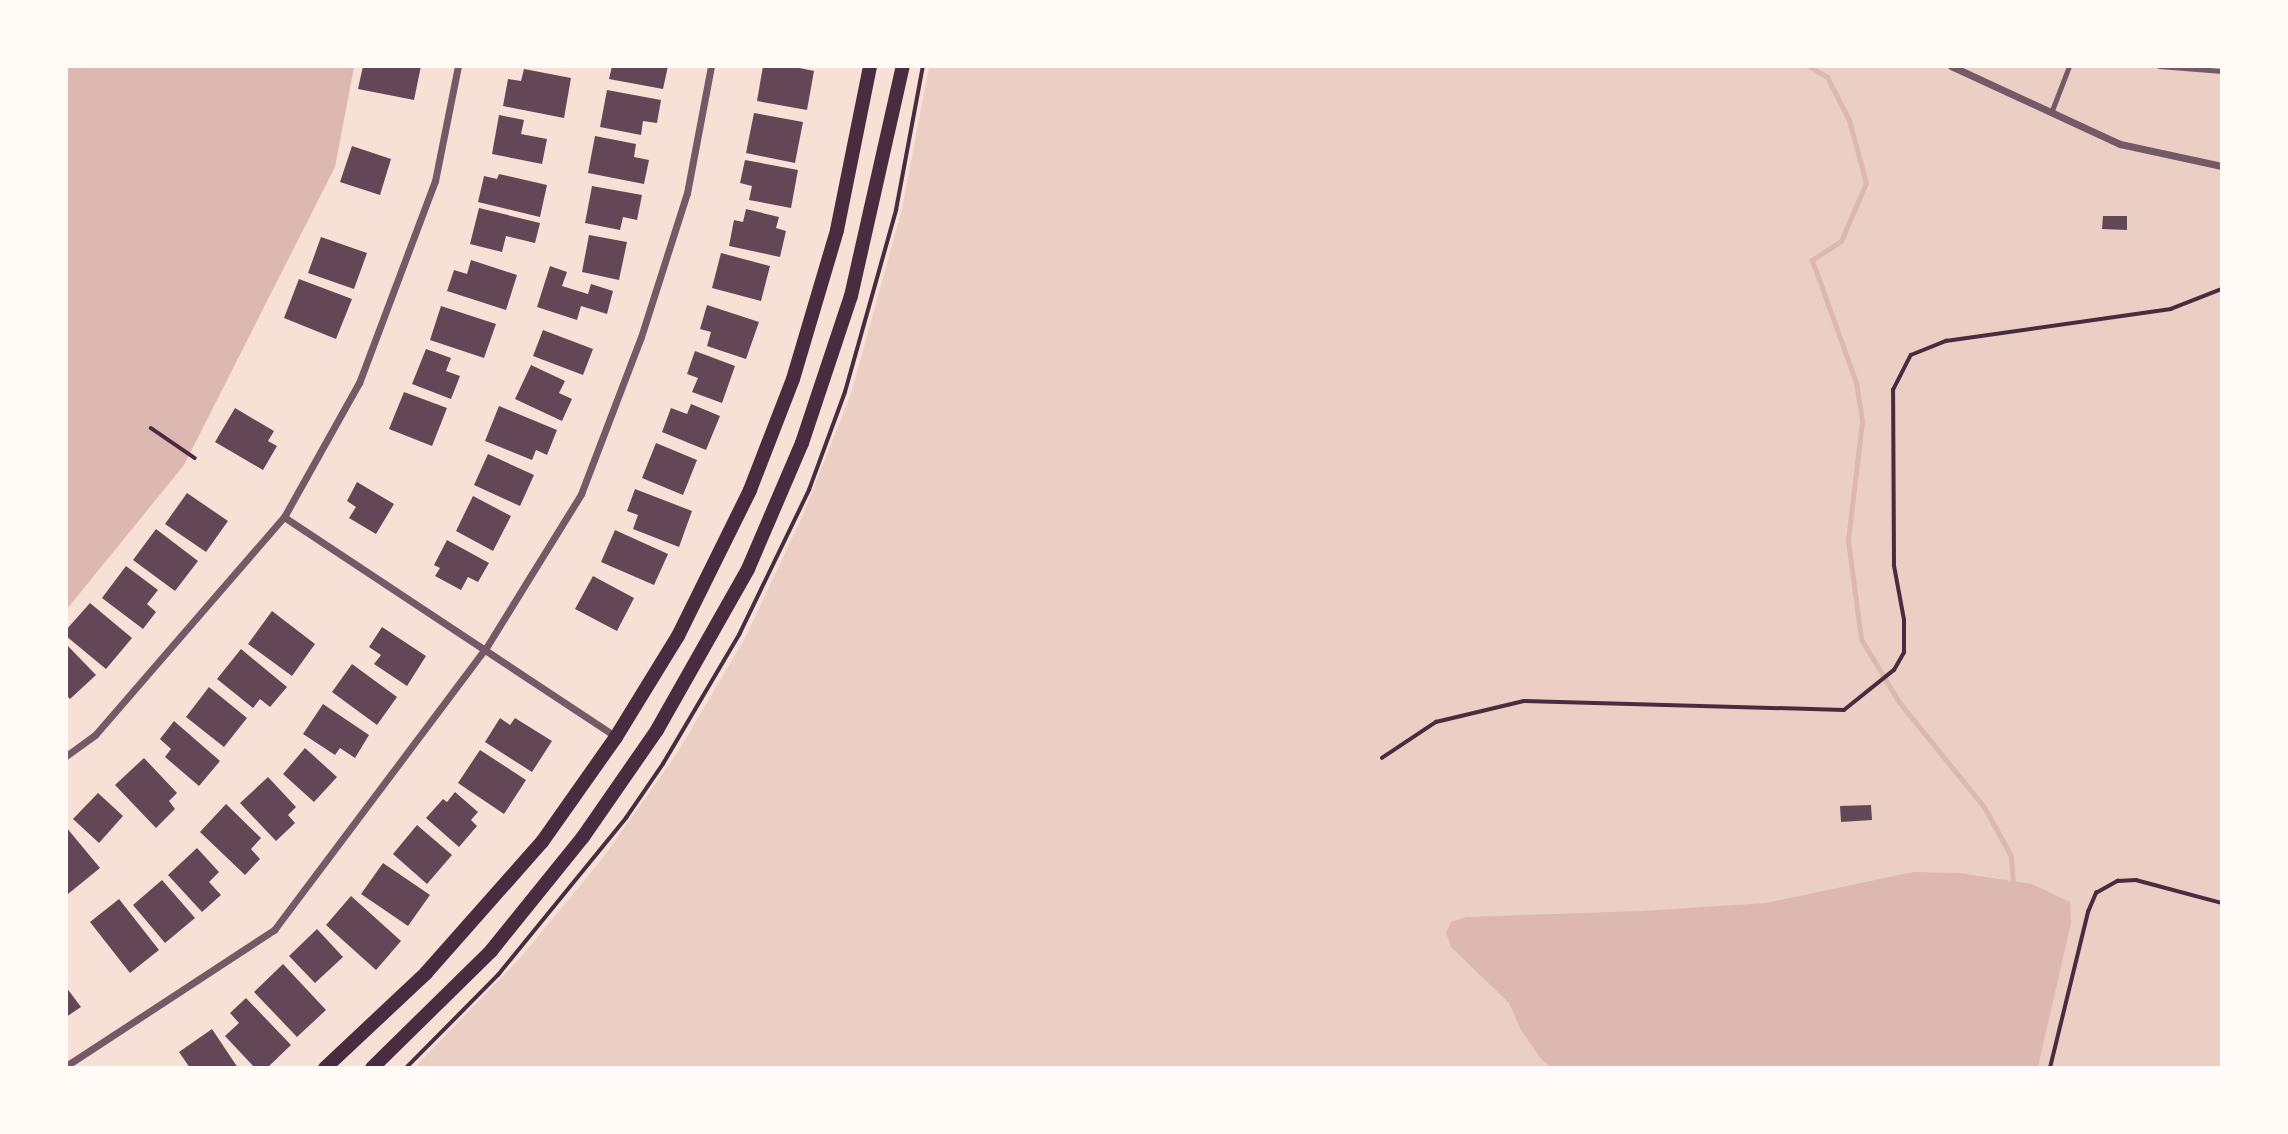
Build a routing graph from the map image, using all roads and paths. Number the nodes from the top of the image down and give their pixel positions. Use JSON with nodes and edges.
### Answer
{"nodes":[{"id":1,"x":458,"y":66,"type":"edge"},
{"id":2,"x":711,"y":66,"type":"edge"},
{"id":3,"x":870,"y":66,"type":"edge"},
{"id":4,"x":903,"y":66,"type":"edge"},
{"id":5,"x":1951,"y":66,"type":"edge"},
{"id":6,"x":2069,"y":66,"type":"edge"},
{"id":7,"x":2159,"y":66,"type":"edge"},
{"id":8,"x":2221,"y":71,"type":"edge"},
{"id":9,"x":2051,"y":113,"type":"junction"},
{"id":10,"x":2221,"y":166,"type":"edge"},
{"id":11,"x":2221,"y":289,"type":"edge"},
{"id":12,"x":151,"y":428,"type":"dead end"},
{"id":13,"x":195,"y":458,"type":"dead end"},
{"id":14,"x":284,"y":517,"type":"junction"},
{"id":15,"x":486,"y":648,"type":"junction"},
{"id":16,"x":616,"y":737,"type":"junction"},
{"id":17,"x":66,"y":756,"type":"edge"},
{"id":18,"x":1382,"y":758,"type":"dead end"},
{"id":19,"x":2221,"y":904,"type":"edge"},
{"id":20,"x":66,"y":1066,"type":"edge"},
{"id":21,"x":325,"y":1068,"type":"edge"},
{"id":22,"x":372,"y":1068,"type":"edge"},
{"id":23,"x":2050,"y":1068,"type":"edge"}],
"edges":[{"from":1,"to":14,"type":"street"},
{"from":2,"to":15,"type":"street"},
{"from":3,"to":16,"type":"main road"},
{"from":4,"to":22,"type":"main road"},
{"from":5,"to":9,"type":"street"},
{"from":6,"to":9,"type":"lane"},
{"from":7,"to":8,"type":"lane"},
{"from":9,"to":10,"type":"street"},
{"from":11,"to":18,"type":"path"},
{"from":12,"to":13,"type":"path"},
{"from":14,"to":15,"type":"street"},
{"from":14,"to":17,"type":"street"},
{"from":15,"to":16,"type":"street"},
{"from":15,"to":20,"type":"street"},
{"from":16,"to":21,"type":"main road"},
{"from":19,"to":23,"type":"path"}]}
